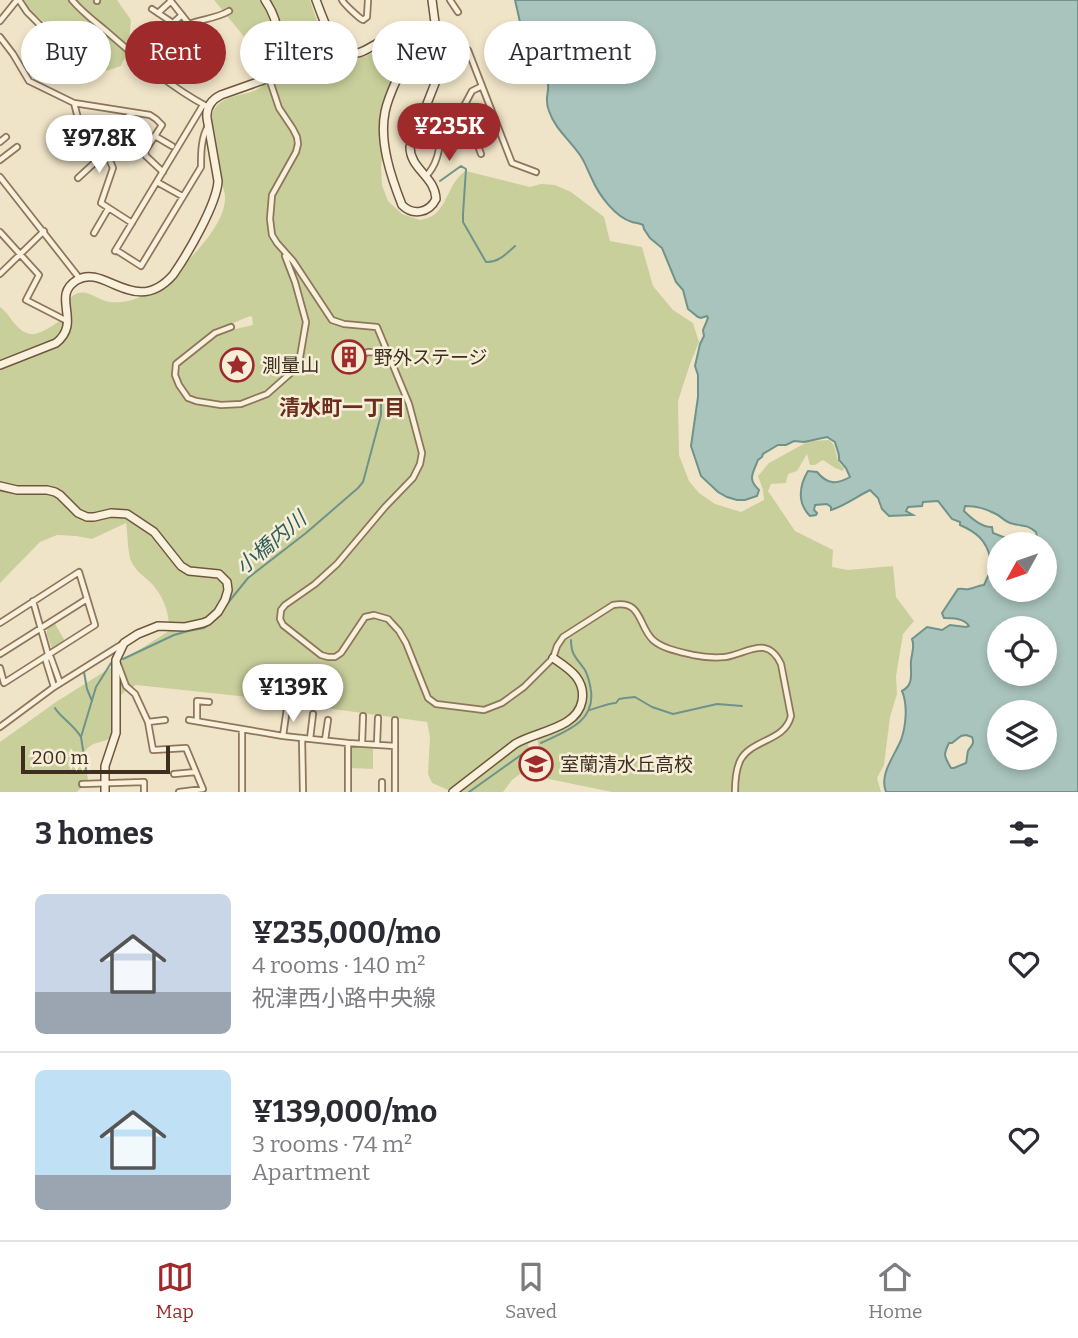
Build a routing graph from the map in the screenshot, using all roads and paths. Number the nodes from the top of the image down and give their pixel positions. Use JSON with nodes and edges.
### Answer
{"nodes":[{"id":1,"x":18,"y":0,"type":"edge"},
{"id":2,"x":72,"y":0,"type":"edge"},
{"id":3,"x":182,"y":0,"type":"edge"},
{"id":4,"x":265,"y":0,"type":"edge"},
{"id":5,"x":316,"y":0,"type":"edge"},
{"id":6,"x":342,"y":0,"type":"edge"},
{"id":7,"x":368,"y":0,"type":"edge"},
{"id":8,"x":450,"y":0,"type":"edge"},
{"id":9,"x":434,"y":1,"type":"edge"},
{"id":10,"x":172,"y":2,"type":"edge"},
{"id":11,"x":152,"y":9,"type":"dead end"},
{"id":12,"x":229,"y":11,"type":"dead end"},
{"id":13,"x":458,"y":12,"type":"dead end"},
{"id":14,"x":158,"y":13,"type":"junction"},
{"id":15,"x":182,"y":15,"type":"junction"},
{"id":16,"x":36,"y":21,"type":"edge"},
{"id":17,"x":187,"y":21,"type":"edge"},
{"id":18,"x":197,"y":21,"type":"edge"},
{"id":19,"x":275,"y":21,"type":"edge"},
{"id":20,"x":436,"y":21,"type":"edge"},
{"id":21,"x":0,"y":22,"type":"edge"},
{"id":22,"x":0,"y":37,"type":"edge"},
{"id":23,"x":470,"y":55,"type":"edge"},
{"id":24,"x":252,"y":84,"type":"edge"},
{"id":25,"x":271,"y":84,"type":"edge"},
{"id":26,"x":436,"y":84,"type":"edge"},
{"id":27,"x":482,"y":86,"type":"junction"},
{"id":28,"x":74,"y":103,"type":"junction"},
{"id":29,"x":205,"y":106,"type":"junction"},
{"id":30,"x":130,"y":113,"type":"junction"},
{"id":31,"x":457,"y":119,"type":"dead end"},
{"id":32,"x":97,"y":124,"type":"dead end"},
{"id":33,"x":208,"y":126,"type":"junction"},
{"id":34,"x":416,"y":132,"type":"junction"},
{"id":35,"x":89,"y":135,"type":"junction"},
{"id":36,"x":155,"y":136,"type":"junction"},
{"id":37,"x":441,"y":136,"type":"junction"},
{"id":38,"x":6,"y":137,"type":"dead end"},
{"id":39,"x":0,"y":142,"type":"edge"},
{"id":40,"x":172,"y":146,"type":"dead end"},
{"id":41,"x":17,"y":147,"type":"dead end"},
{"id":42,"x":99,"y":149,"type":"junction"},
{"id":43,"x":104,"y":154,"type":"junction"},
{"id":44,"x":481,"y":154,"type":"dead end"},
{"id":45,"x":0,"y":160,"type":"edge"},
{"id":46,"x":163,"y":172,"type":"junction"},
{"id":47,"x":536,"y":172,"type":"dead end"},
{"id":48,"x":426,"y":176,"type":"junction"},
{"id":49,"x":0,"y":177,"type":"edge"},
{"id":50,"x":78,"y":178,"type":"dead end"},
{"id":51,"x":157,"y":182,"type":"junction"},
{"id":52,"x":182,"y":196,"type":"junction"},
{"id":53,"x":108,"y":209,"type":"junction"},
{"id":54,"x":132,"y":223,"type":"junction"},
{"id":55,"x":44,"y":231,"type":"junction"},
{"id":56,"x":0,"y":232,"type":"edge"},
{"id":57,"x":94,"y":233,"type":"dead end"},
{"id":58,"x":284,"y":251,"type":"junction"},
{"id":59,"x":20,"y":254,"type":"junction"},
{"id":60,"x":0,"y":274,"type":"edge"},
{"id":61,"x":80,"y":279,"type":"junction"},
{"id":62,"x":68,"y":322,"type":"junction"},
{"id":63,"x":231,"y":327,"type":"dead end"},
{"id":64,"x":389,"y":353,"type":"junction"},
{"id":65,"x":358,"y":356,"type":"dead end"},
{"id":66,"x":0,"y":365,"type":"edge"},
{"id":67,"x":0,"y":486,"type":"edge"},
{"id":68,"x":87,"y":599,"type":"junction"},
{"id":69,"x":33,"y":601,"type":"junction"},
{"id":70,"x":0,"y":623,"type":"edge"},
{"id":71,"x":42,"y":628,"type":"junction"},
{"id":72,"x":124,"y":643,"type":"junction"},
{"id":73,"x":0,"y":654,"type":"edge"},
{"id":74,"x":48,"y":654,"type":"junction"},
{"id":75,"x":553,"y":658,"type":"junction"},
{"id":76,"x":116,"y":660,"type":"junction"},
{"id":77,"x":0,"y":668,"type":"edge"},
{"id":78,"x":60,"y":683,"type":"junction"},
{"id":79,"x":54,"y":687,"type":"junction"},
{"id":80,"x":288,"y":701,"type":"dead end"},
{"id":81,"x":209,"y":702,"type":"dead end"},
{"id":82,"x":313,"y":714,"type":"dead end"},
{"id":83,"x":363,"y":716,"type":"dead end"},
{"id":84,"x":378,"y":718,"type":"dead end"},
{"id":85,"x":165,"y":720,"type":"dead end"},
{"id":86,"x":189,"y":720,"type":"dead end"},
{"id":87,"x":328,"y":720,"type":"dead end"},
{"id":88,"x":395,"y":720,"type":"dead end"},
{"id":89,"x":197,"y":721,"type":"junction"},
{"id":90,"x":148,"y":722,"type":"junction"},
{"id":91,"x":0,"y":727,"type":"edge"},
{"id":92,"x":242,"y":729,"type":"junction"},
{"id":93,"x":283,"y":736,"type":"junction"},
{"id":94,"x":302,"y":738,"type":"junction"},
{"id":95,"x":310,"y":739,"type":"junction"},
{"id":96,"x":325,"y":741,"type":"junction"},
{"id":97,"x":348,"y":743,"type":"junction"},
{"id":98,"x":362,"y":744,"type":"junction"},
{"id":99,"x":377,"y":744,"type":"junction"},
{"id":100,"x":395,"y":746,"type":"junction"},
{"id":101,"x":196,"y":772,"type":"junction"},
{"id":102,"x":174,"y":775,"type":"dead end"},
{"id":103,"x":382,"y":782,"type":"dead end"},
{"id":104,"x":82,"y":784,"type":"dead end"},
{"id":105,"x":105,"y":788,"type":"edge"},
{"id":106,"x":144,"y":792,"type":"edge"},
{"id":107,"x":179,"y":792,"type":"edge"},
{"id":108,"x":242,"y":792,"type":"edge"},
{"id":109,"x":303,"y":792,"type":"edge"},
{"id":110,"x":348,"y":792,"type":"edge"},
{"id":111,"x":382,"y":792,"type":"edge"},
{"id":112,"x":395,"y":792,"type":"edge"},
{"id":113,"x":453,"y":792,"type":"edge"},
{"id":114,"x":735,"y":792,"type":"edge"}],
"edges":[{"from":1,"to":16,"type":"street"},
{"from":1,"to":21,"type":"street"},
{"from":2,"to":29,"type":"street"},
{"from":3,"to":10,"type":"street"},
{"from":4,"to":19,"type":"main road"},
{"from":5,"to":48,"type":"main road"},
{"from":6,"to":7,"type":"street"},
{"from":8,"to":13,"type":"street"},
{"from":9,"to":20,"type":"main road"},
{"from":10,"to":14,"type":"street"},
{"from":10,"to":15,"type":"street"},
{"from":11,"to":14,"type":"street"},
{"from":12,"to":18,"type":"street"},
{"from":14,"to":15,"type":"street"},
{"from":15,"to":17,"type":"street"},
{"from":22,"to":28,"type":"street"},
{"from":23,"to":27,"type":"street"},
{"from":24,"to":29,"type":"main road"},
{"from":25,"to":58,"type":"street"},
{"from":26,"to":34,"type":"main road"},
{"from":27,"to":31,"type":"street"},
{"from":27,"to":47,"type":"street"},
{"from":28,"to":30,"type":"street"},
{"from":28,"to":35,"type":"street"},
{"from":29,"to":33,"type":"main road"},
{"from":29,"to":46,"type":"street"},
{"from":30,"to":36,"type":"street"},
{"from":30,"to":42,"type":"street"},
{"from":32,"to":35,"type":"street"},
{"from":33,"to":52,"type":"street"},
{"from":33,"to":61,"type":"main road"},
{"from":34,"to":37,"type":"street"},
{"from":34,"to":48,"type":"main road"},
{"from":35,"to":42,"type":"street"},
{"from":36,"to":40,"type":"street"},
{"from":36,"to":46,"type":"street"},
{"from":37,"to":44,"type":"street"},
{"from":37,"to":48,"type":"street"},
{"from":38,"to":39,"type":"street"},
{"from":41,"to":45,"type":"street"},
{"from":42,"to":43,"type":"street"},
{"from":43,"to":50,"type":"street"},
{"from":43,"to":53,"type":"street"},
{"from":46,"to":51,"type":"street"},
{"from":49,"to":55,"type":"street"},
{"from":51,"to":52,"type":"street"},
{"from":51,"to":54,"type":"street"},
{"from":52,"to":54,"type":"street"},
{"from":53,"to":54,"type":"street"},
{"from":53,"to":57,"type":"street"},
{"from":55,"to":59,"type":"street"},
{"from":55,"to":61,"type":"street"},
{"from":56,"to":59,"type":"street"},
{"from":58,"to":63,"type":"street"},
{"from":58,"to":64,"type":"street"},
{"from":59,"to":60,"type":"street"},
{"from":59,"to":62,"type":"street"},
{"from":61,"to":62,"type":"main road"},
{"from":62,"to":66,"type":"main road"},
{"from":64,"to":65,"type":"street"},
{"from":64,"to":75,"type":"street"},
{"from":67,"to":72,"type":"main road"},
{"from":68,"to":69,"type":"street"},
{"from":68,"to":71,"type":"street"},
{"from":68,"to":74,"type":"street"},
{"from":69,"to":70,"type":"street"},
{"from":69,"to":71,"type":"street"},
{"from":71,"to":73,"type":"street"},
{"from":71,"to":74,"type":"street"},
{"from":72,"to":76,"type":"main road"},
{"from":72,"to":78,"type":"street"},
{"from":74,"to":77,"type":"street"},
{"from":74,"to":78,"type":"street"},
{"from":74,"to":79,"type":"street"},
{"from":75,"to":113,"type":"main road"},
{"from":75,"to":114,"type":"street"},
{"from":76,"to":90,"type":"street"},
{"from":76,"to":105,"type":"main road"},
{"from":78,"to":79,"type":"street"},
{"from":79,"to":91,"type":"street"},
{"from":80,"to":93,"type":"street"},
{"from":81,"to":89,"type":"street"},
{"from":82,"to":95,"type":"street"},
{"from":83,"to":98,"type":"street"},
{"from":84,"to":99,"type":"street"},
{"from":85,"to":90,"type":"street"},
{"from":86,"to":89,"type":"street"},
{"from":87,"to":96,"type":"street"},
{"from":88,"to":100,"type":"street"},
{"from":89,"to":92,"type":"street"},
{"from":90,"to":101,"type":"street"},
{"from":92,"to":93,"type":"street"},
{"from":92,"to":108,"type":"street"},
{"from":93,"to":94,"type":"street"},
{"from":94,"to":95,"type":"street"},
{"from":94,"to":109,"type":"street"},
{"from":95,"to":96,"type":"street"},
{"from":96,"to":97,"type":"street"},
{"from":97,"to":98,"type":"street"},
{"from":97,"to":110,"type":"street"},
{"from":98,"to":99,"type":"street"},
{"from":99,"to":100,"type":"street"},
{"from":100,"to":112,"type":"street"},
{"from":101,"to":102,"type":"street"},
{"from":101,"to":107,"type":"street"},
{"from":103,"to":111,"type":"street"},
{"from":104,"to":105,"type":"street"},
{"from":105,"to":106,"type":"street"}]}
